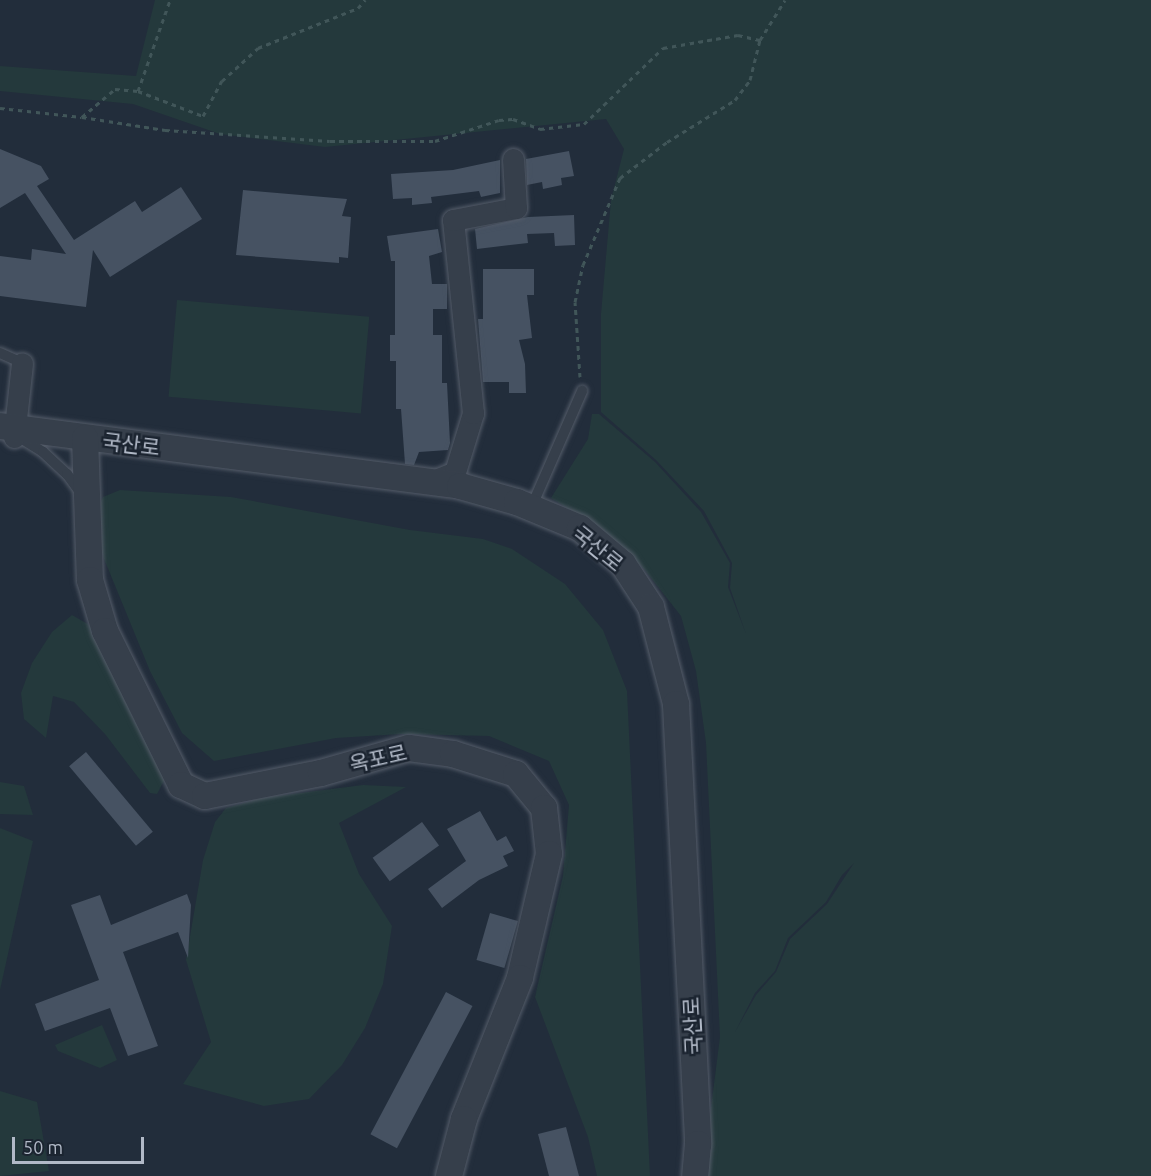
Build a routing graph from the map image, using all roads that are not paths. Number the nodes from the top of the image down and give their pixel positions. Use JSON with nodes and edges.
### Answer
{"nodes":[{"id":1,"x":513,"y":159,"type":"dead end"},
{"id":2,"x":0,"y":353,"type":"edge"},
{"id":3,"x":22,"y":363,"type":"joint"},
{"id":4,"x":582,"y":391,"type":"road end"},
{"id":5,"x":9,"y":433,"type":"edge"},
{"id":6,"x":85,"y":442,"type":"junction"},
{"id":7,"x":463,"y":481,"type":"junction"},
{"id":8,"x":86,"y":501,"type":"junction"},
{"id":9,"x":531,"y":508,"type":"junction"},
{"id":10,"x":449,"y":1176,"type":"edge"},
{"id":11,"x":678,"y":1176,"type":"edge"},
{"id":12,"x":695,"y":1176,"type":"edge"}],
"edges":[{"from":1,"to":7,"type":"street"},
{"from":2,"to":3,"type":"lane"},
{"from":3,"to":5,"type":"street"},
{"from":4,"to":9,"type":"lane"},
{"from":5,"to":6,"type":"street","name":"국산로"},
{"from":5,"to":8,"type":"lane"},
{"from":6,"to":7,"type":"street","name":"국산로"},
{"from":6,"to":8,"type":"street","name":"옥포로"},
{"from":6,"to":11,"type":"street","name":"국산로"},
{"from":7,"to":9,"type":"street","name":"국산로"},
{"from":8,"to":10,"type":"street","name":"옥포로"},
{"from":9,"to":12,"type":"street","name":"국산로"}]}
